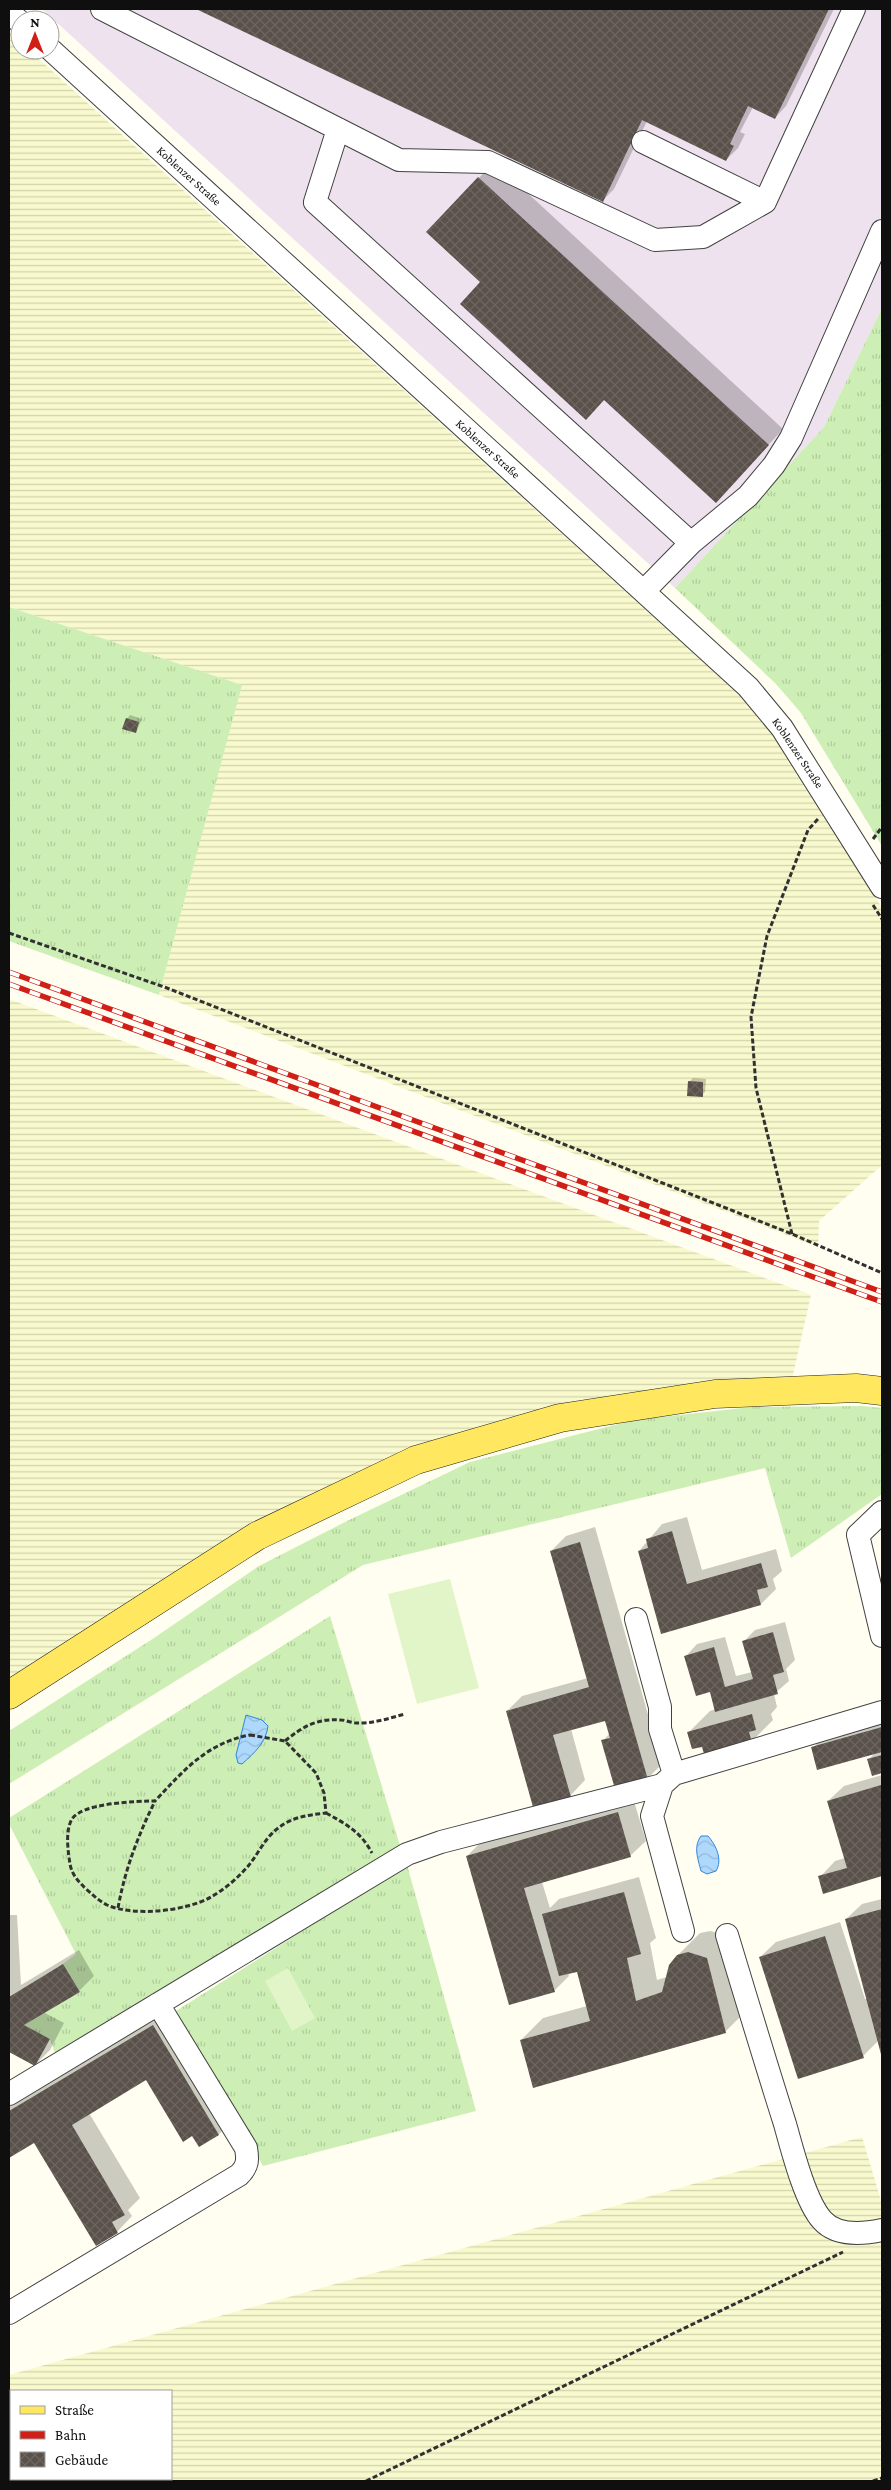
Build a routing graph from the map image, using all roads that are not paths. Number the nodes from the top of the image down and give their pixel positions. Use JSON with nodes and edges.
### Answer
{"nodes":[{"id":1,"x":102,"y":9,"type":"edge"},
{"id":2,"x":854,"y":9,"type":"edge"},
{"id":3,"x":60,"y":58,"type":"edge"},
{"id":4,"x":338,"y":129,"type":"junction"},
{"id":5,"x":644,"y":142,"type":"dead end"},
{"id":6,"x":765,"y":202,"type":"junction"},
{"id":7,"x":882,"y":231,"type":"edge"},
{"id":8,"x":691,"y":542,"type":"junction"},
{"id":9,"x":644,"y":591,"type":"junction"},
{"id":10,"x":877,"y":895,"type":"edge"},
{"id":11,"x":882,"y":1392,"type":"edge"},
{"id":12,"x":882,"y":1512,"type":"edge"},
{"id":13,"x":636,"y":1619,"type":"dead end"},
{"id":14,"x":882,"y":1636,"type":"edge"},
{"id":15,"x":9,"y":1695,"type":"edge"},
{"id":16,"x":882,"y":1712,"type":"edge"},
{"id":17,"x":668,"y":1779,"type":"junction"},
{"id":18,"x":683,"y":1930,"type":"dead end"},
{"id":19,"x":727,"y":1935,"type":"dead end"},
{"id":20,"x":158,"y":2004,"type":"junction"},
{"id":21,"x":9,"y":2094,"type":"edge"},
{"id":22,"x":882,"y":2230,"type":"edge"},
{"id":23,"x":9,"y":2313,"type":"edge"}],
"edges":[{"from":1,"to":4,"type":"street"},
{"from":2,"to":6,"type":"street"},
{"from":3,"to":9,"type":"street","name":"Koblenzer Straße"},
{"from":4,"to":6,"type":"street"},
{"from":4,"to":8,"type":"street"},
{"from":5,"to":6,"type":"street"},
{"from":7,"to":8,"type":"street"},
{"from":8,"to":9,"type":"street"},
{"from":9,"to":10,"type":"street","name":"Koblenzer Straße"},
{"from":11,"to":15,"type":"main road"},
{"from":12,"to":14,"type":"street"},
{"from":13,"to":17,"type":"street"},
{"from":16,"to":17,"type":"street"},
{"from":17,"to":18,"type":"street"},
{"from":17,"to":20,"type":"street"},
{"from":19,"to":22,"type":"street"},
{"from":20,"to":21,"type":"street"},
{"from":20,"to":23,"type":"street"}]}
